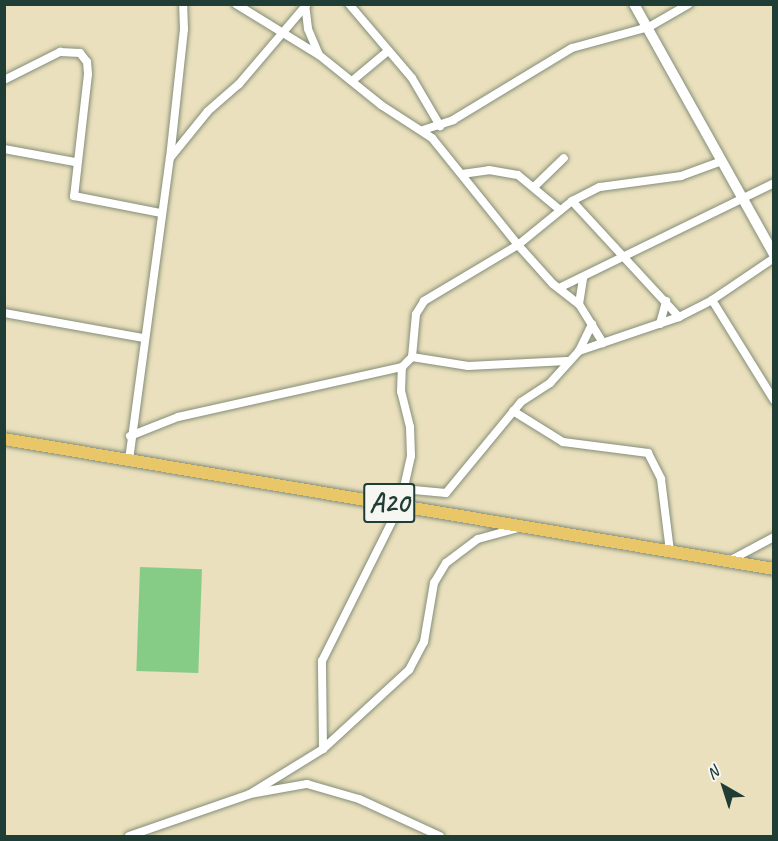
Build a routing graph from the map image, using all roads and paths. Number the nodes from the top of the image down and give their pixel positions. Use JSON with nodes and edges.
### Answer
{"nodes":[{"id":1,"x":183,"y":4,"type":"edge"},
{"id":2,"x":236,"y":4,"type":"edge"},
{"id":3,"x":349,"y":4,"type":"edge"},
{"id":4,"x":634,"y":4,"type":"edge"},
{"id":5,"x":689,"y":4,"type":"edge"},
{"id":6,"x":306,"y":5,"type":"edge"},
{"id":7,"x":649,"y":27,"type":"junction"},
{"id":8,"x":281,"y":33,"type":"junction"},
{"id":9,"x":388,"y":51,"type":"junction"},
{"id":10,"x":319,"y":55,"type":"junction"},
{"id":11,"x":4,"y":80,"type":"edge"},
{"id":12,"x":352,"y":81,"type":"junction"},
{"id":13,"x":440,"y":126,"type":"junction"},
{"id":14,"x":423,"y":130,"type":"junction"},
{"id":15,"x":4,"y":149,"type":"edge"},
{"id":16,"x":170,"y":158,"type":"junction"},
{"id":17,"x":564,"y":158,"type":"dead end"},
{"id":18,"x":75,"y":162,"type":"junction"},
{"id":19,"x":719,"y":162,"type":"junction"},
{"id":20,"x":462,"y":174,"type":"junction"},
{"id":21,"x":774,"y":183,"type":"edge"},
{"id":22,"x":534,"y":186,"type":"junction"},
{"id":23,"x":741,"y":199,"type":"junction"},
{"id":24,"x":573,"y":201,"type":"junction"},
{"id":25,"x":560,"y":210,"type":"junction"},
{"id":26,"x":161,"y":213,"type":"junction"},
{"id":27,"x":518,"y":245,"type":"junction"},
{"id":28,"x":626,"y":256,"type":"junction"},
{"id":29,"x":774,"y":256,"type":"edge"},
{"id":30,"x":583,"y":278,"type":"junction"},
{"id":31,"x":561,"y":287,"type":"junction"},
{"id":32,"x":712,"y":300,"type":"junction"},
{"id":33,"x":666,"y":302,"type":"junction"},
{"id":34,"x":579,"y":304,"type":"junction"},
{"id":35,"x":4,"y":313,"type":"edge"},
{"id":36,"x":679,"y":317,"type":"junction"},
{"id":37,"x":592,"y":324,"type":"junction"},
{"id":38,"x":660,"y":324,"type":"junction"},
{"id":39,"x":143,"y":338,"type":"junction"},
{"id":40,"x":603,"y":343,"type":"junction"},
{"id":41,"x":579,"y":351,"type":"junction"},
{"id":42,"x":412,"y":357,"type":"junction"},
{"id":43,"x":567,"y":361,"type":"junction"},
{"id":44,"x":402,"y":367,"type":"junction"},
{"id":45,"x":774,"y":400,"type":"edge"},
{"id":46,"x":513,"y":411,"type":"junction"},
{"id":47,"x":130,"y":435,"type":"junction"},
{"id":48,"x":4,"y":440,"type":"edge"},
{"id":49,"x":129,"y":460,"type":"junction"},
{"id":50,"x":403,"y":489,"type":"junction"},
{"id":51,"x":400,"y":505,"type":"junction"},
{"id":52,"x":525,"y":525,"type":"junction"},
{"id":53,"x":774,"y":537,"type":"edge"},
{"id":54,"x":670,"y":551,"type":"junction"},
{"id":55,"x":729,"y":561,"type":"junction"},
{"id":56,"x":774,"y":569,"type":"edge"},
{"id":57,"x":323,"y":749,"type":"junction"},
{"id":58,"x":250,"y":794,"type":"junction"},
{"id":59,"x":129,"y":837,"type":"edge"},
{"id":60,"x":440,"y":837,"type":"edge"}],
"edges":[{"from":1,"to":16,"type":"street"},
{"from":2,"to":8,"type":"street"},
{"from":3,"to":9,"type":"street"},
{"from":4,"to":7,"type":"street"},
{"from":5,"to":7,"type":"street"},
{"from":6,"to":8,"type":"street"},
{"from":6,"to":10,"type":"street"},
{"from":7,"to":13,"type":"street"},
{"from":7,"to":19,"type":"street"},
{"from":8,"to":10,"type":"street"},
{"from":8,"to":16,"type":"street"},
{"from":9,"to":12,"type":"street"},
{"from":9,"to":13,"type":"street"},
{"from":10,"to":12,"type":"street"},
{"from":11,"to":18,"type":"street"},
{"from":12,"to":14,"type":"street"},
{"from":13,"to":14,"type":"street"},
{"from":14,"to":20,"type":"street"},
{"from":15,"to":18,"type":"street"},
{"from":16,"to":26,"type":"street"},
{"from":17,"to":22,"type":"street"},
{"from":18,"to":26,"type":"street"},
{"from":19,"to":23,"type":"street"},
{"from":19,"to":24,"type":"street"},
{"from":20,"to":22,"type":"street"},
{"from":20,"to":27,"type":"street"},
{"from":21,"to":23,"type":"street"},
{"from":22,"to":25,"type":"street"},
{"from":23,"to":28,"type":"street"},
{"from":23,"to":29,"type":"street"},
{"from":24,"to":25,"type":"street"},
{"from":24,"to":28,"type":"street"},
{"from":25,"to":27,"type":"street"},
{"from":26,"to":39,"type":"street"},
{"from":27,"to":31,"type":"street"},
{"from":27,"to":42,"type":"street"},
{"from":28,"to":30,"type":"street"},
{"from":28,"to":33,"type":"street"},
{"from":29,"to":32,"type":"street"},
{"from":30,"to":31,"type":"street"},
{"from":30,"to":34,"type":"street"},
{"from":31,"to":34,"type":"street"},
{"from":32,"to":36,"type":"street"},
{"from":32,"to":45,"type":"street"},
{"from":33,"to":36,"type":"street"},
{"from":33,"to":38,"type":"street"},
{"from":34,"to":37,"type":"street"},
{"from":35,"to":39,"type":"street"},
{"from":36,"to":38,"type":"street"},
{"from":37,"to":40,"type":"street"},
{"from":37,"to":41,"type":"street"},
{"from":38,"to":40,"type":"street"},
{"from":39,"to":47,"type":"street"},
{"from":40,"to":41,"type":"street"},
{"from":41,"to":43,"type":"street"},
{"from":42,"to":43,"type":"street"},
{"from":42,"to":44,"type":"street"},
{"from":43,"to":46,"type":"street"},
{"from":44,"to":47,"type":"street"},
{"from":44,"to":50,"type":"street"},
{"from":46,"to":50,"type":"street"},
{"from":46,"to":54,"type":"street"},
{"from":47,"to":49,"type":"street"},
{"from":48,"to":49,"type":"main road","number":"A20"},
{"from":49,"to":51,"type":"main road","number":"A20"},
{"from":50,"to":51,"type":"street"},
{"from":51,"to":52,"type":"main road","number":"A20"},
{"from":51,"to":57,"type":"street"},
{"from":52,"to":54,"type":"main road","number":"A20"},
{"from":52,"to":57,"type":"street"},
{"from":53,"to":55,"type":"street"},
{"from":54,"to":55,"type":"main road","number":"A20"},
{"from":55,"to":56,"type":"main road","number":"A20"},
{"from":57,"to":58,"type":"street"},
{"from":58,"to":59,"type":"street"},
{"from":58,"to":60,"type":"street"}]}
